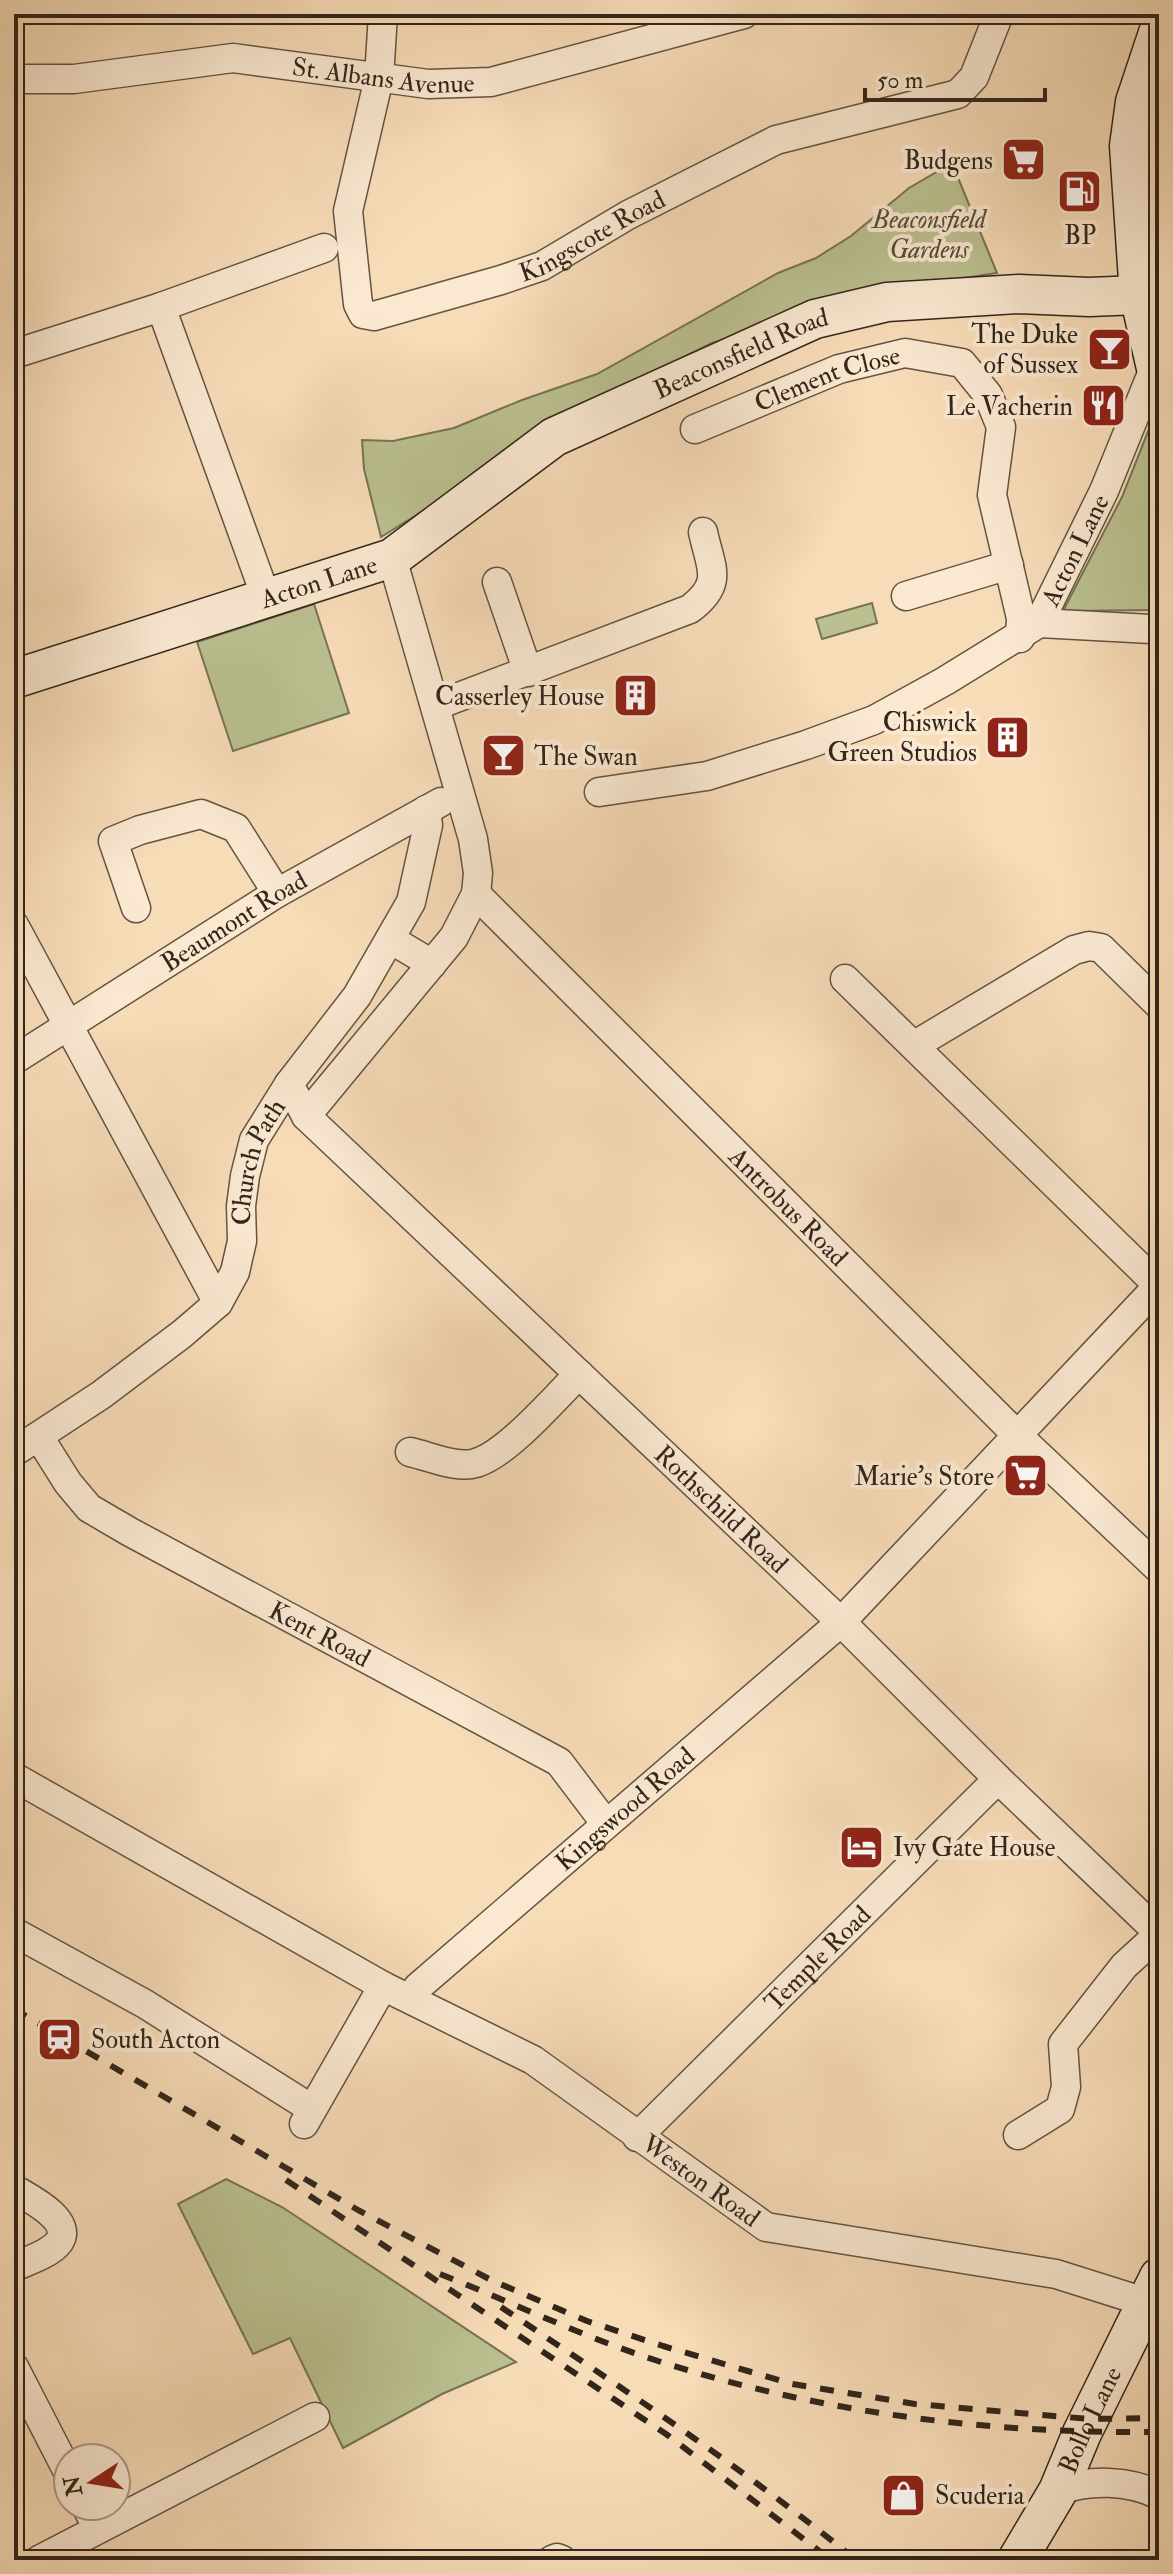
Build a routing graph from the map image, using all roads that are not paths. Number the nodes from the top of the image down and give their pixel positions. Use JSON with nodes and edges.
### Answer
{"nodes":[{"id":1,"x":383,"y":14,"type":"edge"},
{"id":2,"x":744,"y":14,"type":"edge"},
{"id":3,"x":999,"y":14,"type":"edge"},
{"id":4,"x":1159,"y":30,"type":"edge"},
{"id":5,"x":379,"y":78,"type":"junction"},
{"id":6,"x":14,"y":79,"type":"edge"},
{"id":7,"x":324,"y":248,"type":"dead end"},
{"id":8,"x":1139,"y":295,"type":"junction"},
{"id":9,"x":161,"y":307,"type":"junction"},
{"id":10,"x":14,"y":354,"type":"edge"},
{"id":11,"x":1157,"y":374,"type":"edge"},
{"id":12,"x":695,"y":429,"type":"dead end"},
{"id":13,"x":703,"y":532,"type":"dead end"},
{"id":14,"x":392,"y":558,"type":"junction"},
{"id":15,"x":1009,"y":565,"type":"junction"},
{"id":16,"x":497,"y":582,"type":"dead end"},
{"id":17,"x":906,"y":596,"type":"dead end"},
{"id":18,"x":267,"y":600,"type":"junction"},
{"id":19,"x":1159,"y":627,"type":"edge"},
{"id":20,"x":1030,"y":631,"type":"junction"},
{"id":21,"x":528,"y":672,"type":"junction"},
{"id":22,"x":14,"y":679,"type":"edge"},
{"id":23,"x":435,"y":706,"type":"junction"},
{"id":24,"x":599,"y":792,"type":"dead end"},
{"id":25,"x":464,"y":806,"type":"junction"},
{"id":26,"x":426,"y":810,"type":"junction"},
{"id":27,"x":277,"y":893,"type":"junction"},
{"id":28,"x":476,"y":894,"type":"junction"},
{"id":29,"x":136,"y":908,"type":"dead end"},
{"id":30,"x":14,"y":925,"type":"edge"},
{"id":31,"x":390,"y":939,"type":"junction"},
{"id":32,"x":432,"y":964,"type":"junction"},
{"id":33,"x":845,"y":979,"type":"dead end"},
{"id":34,"x":1159,"y":1005,"type":"edge"},
{"id":35,"x":66,"y":1025,"type":"junction"},
{"id":36,"x":915,"y":1045,"type":"junction"},
{"id":37,"x":14,"y":1060,"type":"edge"},
{"id":38,"x":289,"y":1084,"type":"junction"},
{"id":39,"x":306,"y":1116,"type":"junction"},
{"id":40,"x":1159,"y":1286,"type":"edge"},
{"id":41,"x":218,"y":1303,"type":"junction"},
{"id":42,"x":579,"y":1374,"type":"junction"},
{"id":43,"x":1017,"y":1435,"type":"junction"},
{"id":44,"x":39,"y":1437,"type":"junction"},
{"id":45,"x":14,"y":1452,"type":"edge"},
{"id":46,"x":410,"y":1452,"type":"dead end"},
{"id":47,"x":1159,"y":1569,"type":"edge"},
{"id":48,"x":841,"y":1622,"type":"junction"},
{"id":49,"x":14,"y":1777,"type":"edge"},
{"id":50,"x":998,"y":1779,"type":"junction"},
{"id":51,"x":606,"y":1824,"type":"junction"},
{"id":52,"x":14,"y":1932,"type":"edge"},
{"id":53,"x":1159,"y":1934,"type":"edge"},
{"id":54,"x":383,"y":1986,"type":"junction"},
{"id":55,"x":411,"y":1998,"type":"junction"},
{"id":56,"x":1018,"y":2135,"type":"dead end"},
{"id":57,"x":637,"y":2137,"type":"junction"},
{"id":58,"x":14,"y":2189,"type":"edge"},
{"id":59,"x":14,"y":2267,"type":"edge"},
{"id":60,"x":1153,"y":2290,"type":"edge"},
{"id":61,"x":14,"y":2367,"type":"edge"},
{"id":62,"x":315,"y":2417,"type":"dead end"},
{"id":63,"x":53,"y":2442,"type":"edge"},
{"id":64,"x":1058,"y":2491,"type":"junction"},
{"id":65,"x":1159,"y":2495,"type":"edge"},
{"id":66,"x":132,"y":2500,"type":"edge"},
{"id":67,"x":87,"y":2522,"type":"edge"},
{"id":68,"x":39,"y":2560,"type":"edge"},
{"id":69,"x":552,"y":2560,"type":"edge"},
{"id":70,"x":562,"y":2560,"type":"edge"},
{"id":71,"x":1017,"y":2560,"type":"edge"}],
"edges":[{"from":1,"to":5,"type":"street"},
{"from":2,"to":5,"type":"street","name":"St. Albans Avenue"},
{"from":3,"to":5,"type":"street","name":"Kingscote Road"},
{"from":4,"to":8,"type":"main road"},
{"from":5,"to":6,"type":"street","name":"St. Albans Avenue"},
{"from":7,"to":9,"type":"street"},
{"from":8,"to":11,"type":"main road"},
{"from":8,"to":14,"type":"main road","name":"Beaconsfield Road"},
{"from":9,"to":10,"type":"street"},
{"from":9,"to":18,"type":"street"},
{"from":11,"to":20,"type":"street","name":"Acton Lane"},
{"from":12,"to":15,"type":"street","name":"Clement Close"},
{"from":13,"to":21,"type":"street"},
{"from":14,"to":18,"type":"main road","name":"Acton Lane"},
{"from":14,"to":23,"type":"street","name":"Acton Lane"},
{"from":15,"to":17,"type":"street"},
{"from":15,"to":20,"type":"street","name":"Clement Close"},
{"from":16,"to":21,"type":"street"},
{"from":18,"to":22,"type":"main road","name":"Acton Lane"},
{"from":19,"to":20,"type":"street","name":"Acton Lane"},
{"from":20,"to":24,"type":"street"},
{"from":21,"to":23,"type":"street"},
{"from":23,"to":25,"type":"street","name":"Acton Lane"},
{"from":25,"to":26,"type":"street","name":"Beaumont Road"},
{"from":25,"to":28,"type":"street"},
{"from":26,"to":27,"type":"street","name":"Beaumont Road"},
{"from":26,"to":31,"type":"street","name":"Church Path"},
{"from":27,"to":29,"type":"street"},
{"from":27,"to":35,"type":"street","name":"Beaumont Road"},
{"from":28,"to":32,"type":"street"},
{"from":28,"to":43,"type":"street","name":"Antrobus Road"},
{"from":30,"to":35,"type":"street"},
{"from":31,"to":32,"type":"street"},
{"from":31,"to":38,"type":"street","name":"Church Path"},
{"from":32,"to":39,"type":"street"},
{"from":33,"to":36,"type":"street"},
{"from":34,"to":36,"type":"street"},
{"from":35,"to":37,"type":"street","name":"Beaumont Road"},
{"from":35,"to":41,"type":"street"},
{"from":36,"to":40,"type":"street"},
{"from":38,"to":39,"type":"street","name":"Rothschild Road"},
{"from":38,"to":41,"type":"street","name":"Church Path"},
{"from":39,"to":42,"type":"street","name":"Rothschild Road"},
{"from":40,"to":43,"type":"street","name":"Kingswood Road"},
{"from":41,"to":44,"type":"street","name":"Church Path"},
{"from":42,"to":46,"type":"street"},
{"from":42,"to":48,"type":"street","name":"Rothschild Road"},
{"from":43,"to":47,"type":"street","name":"Antrobus Road"},
{"from":43,"to":48,"type":"street","name":"Kingswood Road"},
{"from":44,"to":45,"type":"street","name":"Church Path"},
{"from":44,"to":51,"type":"street","name":"Kent Road"},
{"from":48,"to":50,"type":"street","name":"Rothschild Road"},
{"from":48,"to":51,"type":"street","name":"Kingswood Road"},
{"from":49,"to":54,"type":"street","name":"Weston Road"},
{"from":50,"to":53,"type":"street","name":"Rothschild Road"},
{"from":50,"to":57,"type":"street","name":"Temple Road"},
{"from":51,"to":55,"type":"street","name":"Kingswood Road"},
{"from":52,"to":54,"type":"street"},
{"from":53,"to":56,"type":"street"},
{"from":54,"to":55,"type":"street","name":"Weston Road"},
{"from":55,"to":57,"type":"street","name":"Weston Road"},
{"from":57,"to":60,"type":"street","name":"Weston Road"},
{"from":58,"to":59,"type":"street"},
{"from":60,"to":64,"type":"main road","name":"Bollo Lane"},
{"from":61,"to":63,"type":"street"},
{"from":62,"to":66,"type":"street"},
{"from":64,"to":65,"type":"street"},
{"from":64,"to":71,"type":"main road","name":"Bollo Lane"},
{"from":67,"to":68,"type":"street"},
{"from":69,"to":70,"type":"street"}]}
